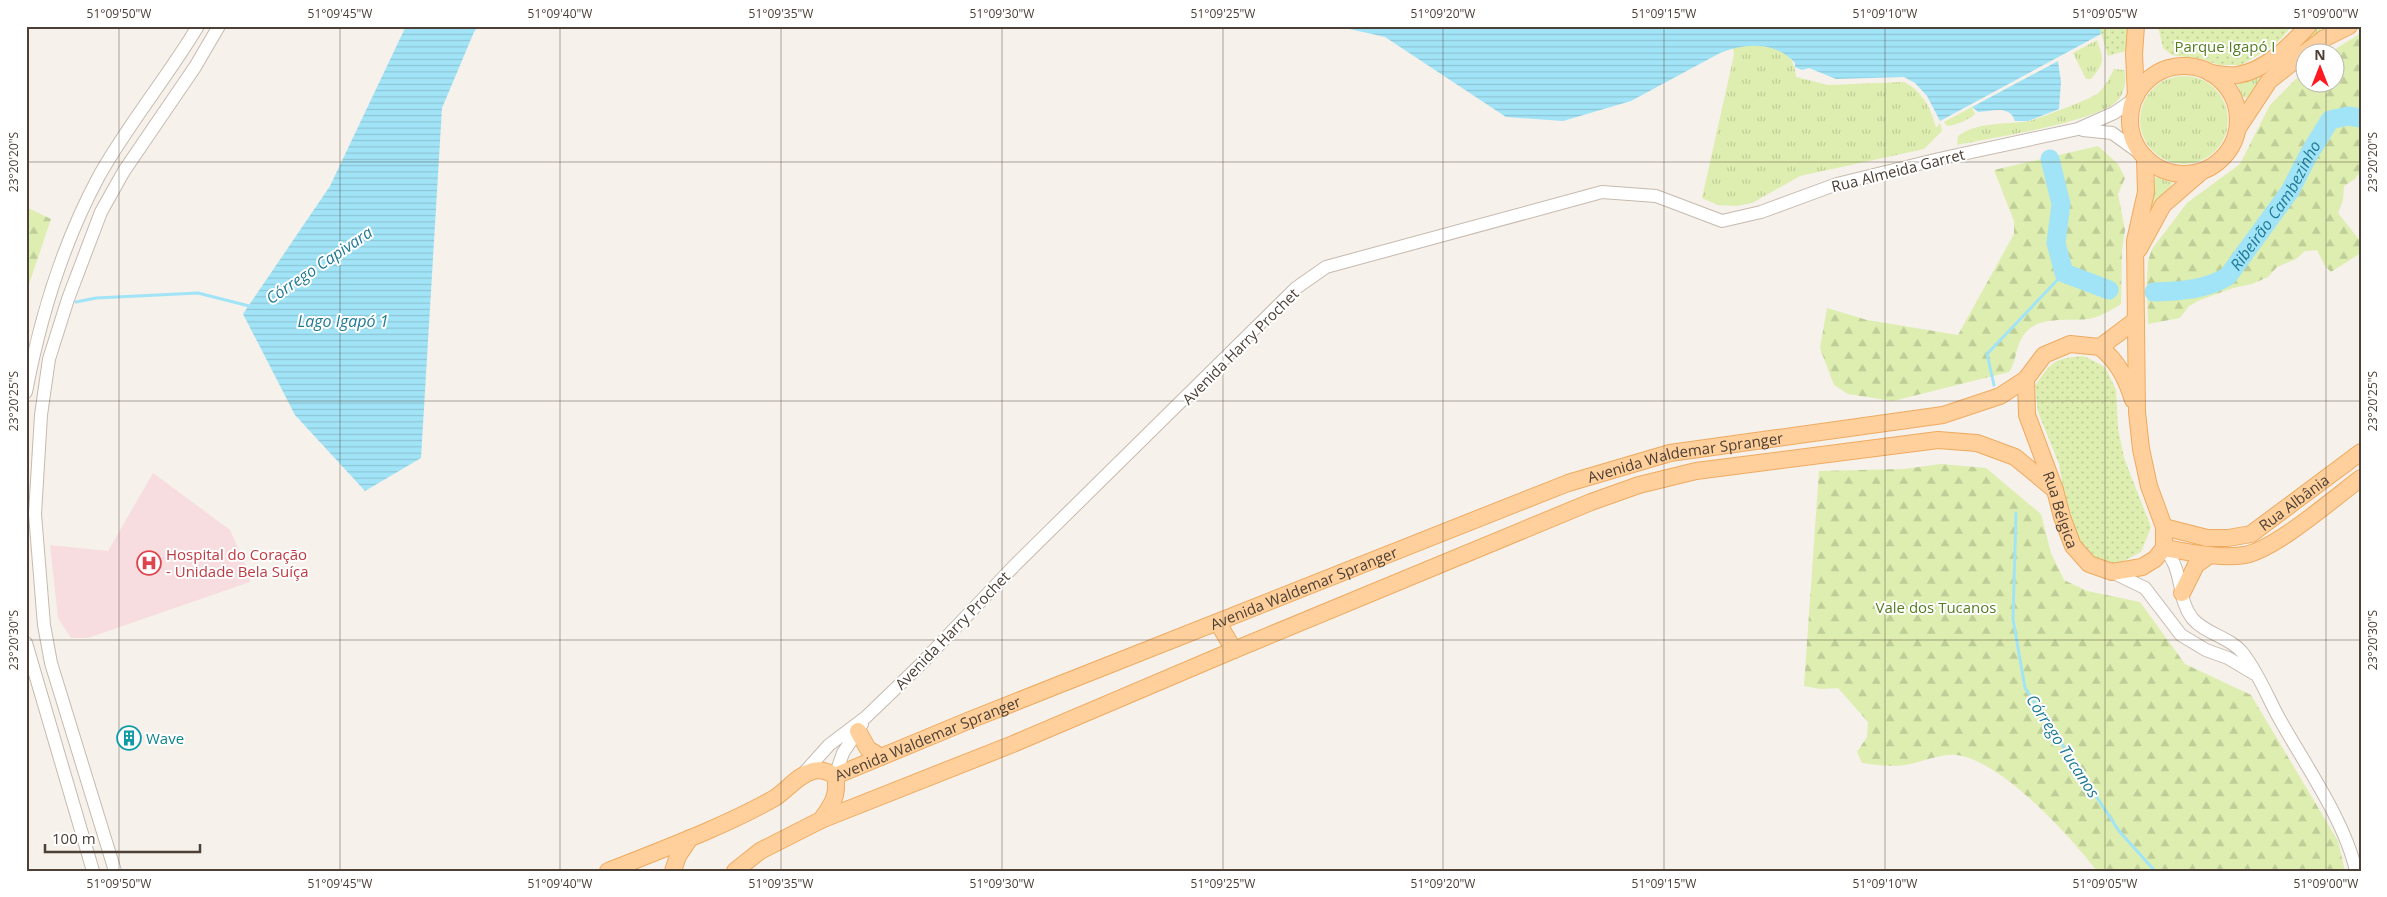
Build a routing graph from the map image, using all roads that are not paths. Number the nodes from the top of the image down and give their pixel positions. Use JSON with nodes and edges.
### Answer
{"nodes":[{"id":1,"x":198,"y":26,"type":"edge"},
{"id":2,"x":219,"y":26,"type":"edge"},
{"id":3,"x":2136,"y":26,"type":"edge"},
{"id":4,"x":2300,"y":26,"type":"edge"},
{"id":5,"x":2308,"y":26,"type":"edge"},
{"id":6,"x":2348,"y":26,"type":"edge"},
{"id":7,"x":2327,"y":33,"type":"edge"},
{"id":8,"x":2317,"y":42,"type":"edge"},
{"id":9,"x":2284,"y":49,"type":"junction"},
{"id":10,"x":2294,"y":62,"type":"edge"},
{"id":11,"x":2209,"y":72,"type":"junction"},
{"id":12,"x":2136,"y":97,"type":"junction"},
{"id":13,"x":2238,"y":128,"type":"junction"},
{"id":14,"x":2078,"y":130,"type":"junction"},
{"id":15,"x":2145,"y":156,"type":"junction"},
{"id":16,"x":2203,"y":171,"type":"junction"},
{"id":17,"x":1722,"y":220,"type":"joint"},
{"id":18,"x":2136,"y":256,"type":"junction"},
{"id":19,"x":2136,"y":320,"type":"junction"},
{"id":20,"x":2100,"y":347,"type":"junction"},
{"id":21,"x":2026,"y":379,"type":"junction"},
{"id":22,"x":26,"y":392,"type":"edge"},
{"id":23,"x":2137,"y":412,"type":"junction"},
{"id":24,"x":2361,"y":452,"type":"edge"},
{"id":25,"x":2361,"y":478,"type":"edge"},
{"id":26,"x":2055,"y":490,"type":"junction"},
{"id":27,"x":2164,"y":527,"type":"junction"},
{"id":28,"x":2164,"y":548,"type":"junction"},
{"id":29,"x":2210,"y":555,"type":"junction"},
{"id":30,"x":2112,"y":572,"type":"junction"},
{"id":31,"x":2182,"y":592,"type":"junction"},
{"id":32,"x":1218,"y":623,"type":"junction"},
{"id":33,"x":26,"y":643,"type":"edge"},
{"id":34,"x":1234,"y":650,"type":"junction"},
{"id":35,"x":2258,"y":676,"type":"junction"},
{"id":36,"x":862,"y":724,"type":"junction"},
{"id":37,"x":881,"y":757,"type":"junction"},
{"id":38,"x":834,"y":776,"type":"junction"},
{"id":39,"x":799,"y":778,"type":"junction"},
{"id":40,"x":821,"y":820,"type":"junction"},
{"id":41,"x":690,"y":838,"type":"junction"},
{"id":42,"x":2346,"y":838,"type":"junction"},
{"id":43,"x":2361,"y":844,"type":"edge"},
{"id":44,"x":2357,"y":866,"type":"edge"},
{"id":45,"x":94,"y":871,"type":"edge"},
{"id":46,"x":115,"y":871,"type":"edge"},
{"id":47,"x":608,"y":871,"type":"edge"},
{"id":48,"x":673,"y":871,"type":"edge"},
{"id":49,"x":735,"y":871,"type":"edge"}],
"edges":[{"from":1,"to":22,"type":"street"},
{"from":2,"to":46,"type":"street"},
{"from":3,"to":12,"type":"main road"},
{"from":4,"to":9,"type":"main road"},
{"from":5,"to":9,"type":"main road"},
{"from":6,"to":7,"type":"main road"},
{"from":7,"to":8,"type":"main road"},
{"from":9,"to":11,"type":"main road"},
{"from":10,"to":13,"type":"main road"},
{"from":11,"to":12,"type":"main road"},
{"from":11,"to":13,"type":"main road"},
{"from":12,"to":14,"type":"street","name":"Rua Almeida Garret"},
{"from":12,"to":15,"type":"main road"},
{"from":13,"to":16,"type":"main road"},
{"from":14,"to":15,"type":"street","name":"Rua Almeida Garret"},
{"from":14,"to":17,"type":"street","name":"Rua Almeida Garret"},
{"from":15,"to":16,"type":"main road"},
{"from":15,"to":18,"type":"main road"},
{"from":16,"to":18,"type":"main road"},
{"from":17,"to":36,"type":"street","name":"Avenida Harry Prochet"},
{"from":18,"to":19,"type":"main road"},
{"from":19,"to":20,"type":"main road"},
{"from":19,"to":23,"type":"main road"},
{"from":20,"to":21,"type":"main road"},
{"from":20,"to":23,"type":"main road"},
{"from":21,"to":26,"type":"main road","name":"Rua Bélgica"},
{"from":21,"to":32,"type":"main road","name":"Avenida Waldemar Spranger"},
{"from":23,"to":27,"type":"main road"},
{"from":24,"to":27,"type":"main road","name":"Rua Albânia"},
{"from":25,"to":29,"type":"main road","name":"Rua Albânia"},
{"from":26,"to":30,"type":"main road","name":"Rua Bélgica"},
{"from":26,"to":34,"type":"main road","name":"Avenida Waldemar Spranger"},
{"from":27,"to":28,"type":"main road"},
{"from":28,"to":29,"type":"main road","name":"Rua Albânia"},
{"from":28,"to":30,"type":"main road"},
{"from":28,"to":31,"type":"street"},
{"from":29,"to":31,"type":"main road"},
{"from":30,"to":35,"type":"street","name":"Rua Bélgica"},
{"from":31,"to":35,"type":"street"},
{"from":32,"to":34,"type":"main road"},
{"from":32,"to":37,"type":"main road","name":"Avenida Waldemar Spranger"},
{"from":33,"to":45,"type":"street"},
{"from":34,"to":40,"type":"main road","name":"Avenida Waldemar Spranger"},
{"from":35,"to":42,"type":"street"},
{"from":36,"to":37,"type":"main road"},
{"from":36,"to":38,"type":"street","name":"Avenida Harry Prochet"},
{"from":36,"to":39,"type":"street","name":"Avenida Harry Prochet"},
{"from":37,"to":38,"type":"main road","name":"Avenida Waldemar Spranger"},
{"from":38,"to":39,"type":"main road","name":"Avenida Waldemar Spranger"},
{"from":38,"to":40,"type":"main road"},
{"from":39,"to":41,"type":"main road","name":"Avenida Waldemar Spranger"},
{"from":40,"to":49,"type":"main road","name":"Avenida Waldemar Spranger"},
{"from":41,"to":47,"type":"main road","name":"Avenida Waldemar Spranger"},
{"from":41,"to":48,"type":"main road"},
{"from":42,"to":43,"type":"street"},
{"from":42,"to":44,"type":"street"}]}
